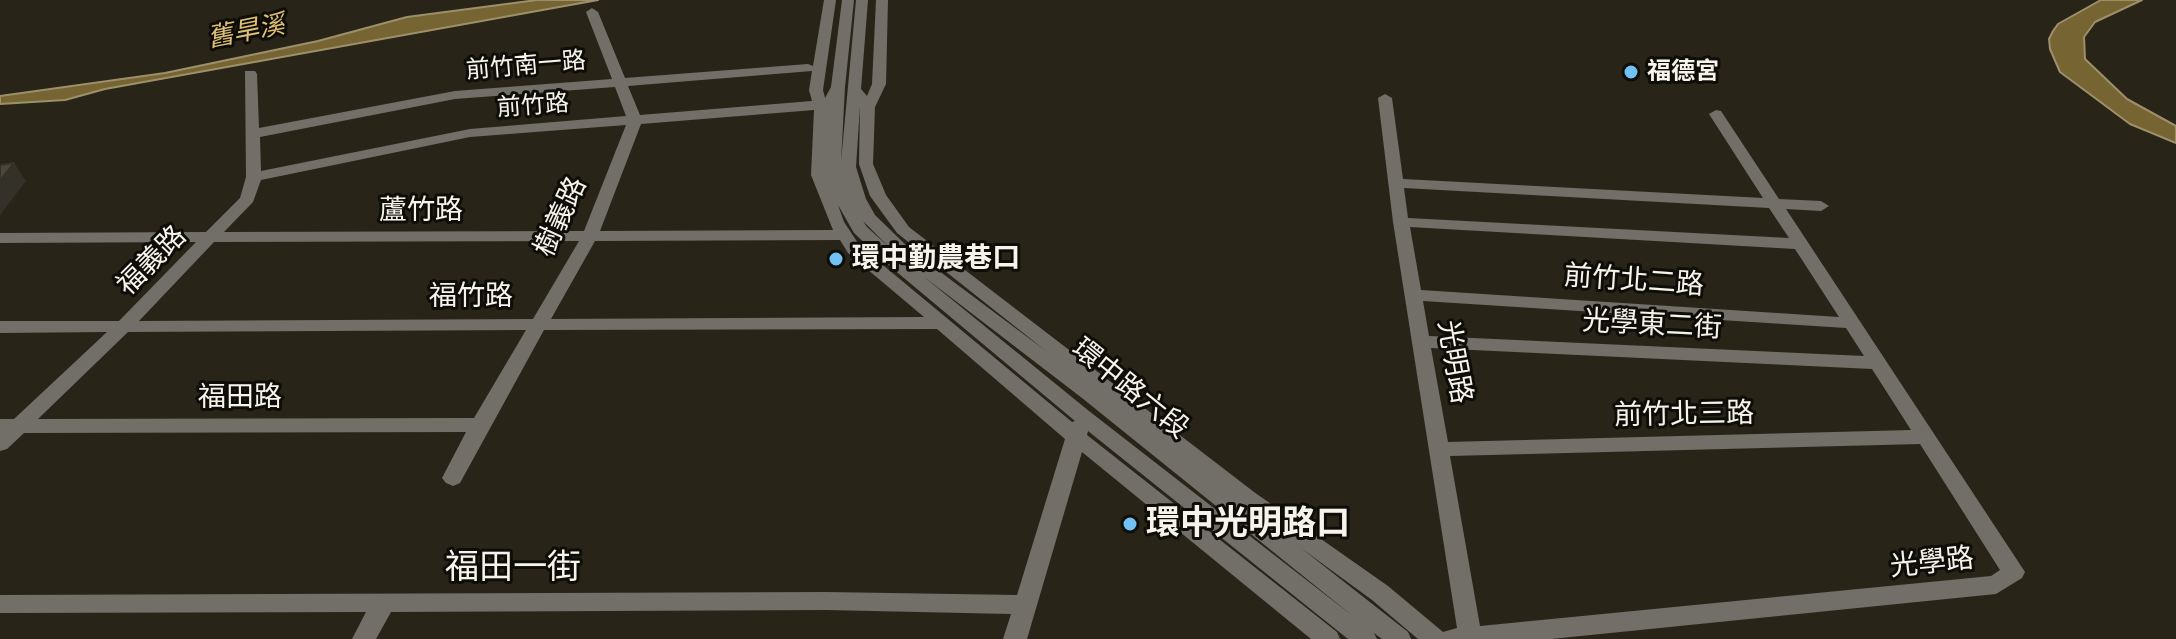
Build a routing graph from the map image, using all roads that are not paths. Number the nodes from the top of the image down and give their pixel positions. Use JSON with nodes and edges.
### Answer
{"nodes":[{"id":1,"x":830,"y":0,"type":"edge"},
{"id":2,"x":838,"y":0,"type":"edge"},
{"id":3,"x":848,"y":0,"type":"edge"},
{"id":4,"x":862,"y":0,"type":"edge"},
{"id":5,"x":870,"y":0,"type":"edge"},
{"id":6,"x":882,"y":0,"type":"edge"},
{"id":7,"x":592,"y":12,"type":"dead end"},
{"id":8,"x":861,"y":19,"type":"junction"},
{"id":9,"x":846,"y":20,"type":"junction"},
{"id":10,"x":808,"y":68,"type":"dead end"},
{"id":11,"x":250,"y":74,"type":"dead end"},
{"id":12,"x":620,"y":81,"type":"junction"},
{"id":13,"x":846,"y":82,"type":"junction"},
{"id":14,"x":1385,"y":98,"type":"dead end"},
{"id":15,"x":868,"y":107,"type":"junction"},
{"id":16,"x":821,"y":109,"type":"junction"},
{"id":17,"x":1716,"y":114,"type":"dead end"},
{"id":18,"x":635,"y":120,"type":"junction"},
{"id":19,"x":251,"y":134,"type":"junction"},
{"id":20,"x":833,"y":171,"type":"junction"},
{"id":21,"x":254,"y":177,"type":"junction"},
{"id":22,"x":1396,"y":183,"type":"junction"},
{"id":23,"x":1775,"y":203,"type":"junction"},
{"id":24,"x":1821,"y":206,"type":"dead end"},
{"id":25,"x":1401,"y":222,"type":"junction"},
{"id":26,"x":843,"y":235,"type":"junction"},
{"id":27,"x":590,"y":236,"type":"junction"},
{"id":28,"x":212,"y":237,"type":"junction"},
{"id":29,"x":0,"y":238,"type":"edge"},
{"id":30,"x":1800,"y":244,"type":"junction"},
{"id":31,"x":1413,"y":295,"type":"junction"},
{"id":32,"x":941,"y":323,"type":"junction"},
{"id":33,"x":1851,"y":323,"type":"junction"},
{"id":34,"x":539,"y":325,"type":"junction"},
{"id":35,"x":0,"y":327,"type":"edge"},
{"id":36,"x":123,"y":327,"type":"junction"},
{"id":37,"x":1423,"y":342,"type":"junction"},
{"id":38,"x":1878,"y":363,"type":"junction"},
{"id":39,"x":1091,"y":386,"type":"junction"},
{"id":40,"x":480,"y":425,"type":"junction"},
{"id":41,"x":10,"y":426,"type":"edge"},
{"id":42,"x":1079,"y":426,"type":"junction"},
{"id":43,"x":1928,"y":437,"type":"junction"},
{"id":44,"x":0,"y":444,"type":"edge"},
{"id":45,"x":1441,"y":449,"type":"junction"},
{"id":46,"x":453,"y":478,"type":"dead end"},
{"id":47,"x":1179,"y":481,"type":"junction"},
{"id":48,"x":1272,"y":517,"type":"junction"},
{"id":49,"x":1284,"y":550,"type":"junction"},
{"id":50,"x":384,"y":602,"type":"junction"},
{"id":51,"x":0,"y":604,"type":"edge"},
{"id":52,"x":1027,"y":605,"type":"junction"},
{"id":53,"x":1461,"y":637,"type":"edge"},
{"id":54,"x":364,"y":639,"type":"edge"},
{"id":55,"x":1015,"y":639,"type":"edge"},
{"id":56,"x":1328,"y":639,"type":"edge"},
{"id":57,"x":1365,"y":639,"type":"edge"},
{"id":58,"x":1399,"y":639,"type":"edge"},
{"id":59,"x":1435,"y":639,"type":"edge"}],
"edges":[{"from":1,"to":16,"type":"street"},
{"from":2,"to":9,"type":"street"},
{"from":3,"to":9,"type":"street"},
{"from":4,"to":8,"type":"street"},
{"from":5,"to":8,"type":"street"},
{"from":6,"to":15,"type":"street"},
{"from":7,"to":12,"type":"street"},
{"from":8,"to":13,"type":"street"},
{"from":9,"to":13,"type":"street"},
{"from":10,"to":12,"type":"street","name":"前竹南一路"},
{"from":11,"to":19,"type":"street"},
{"from":12,"to":18,"type":"street"},
{"from":12,"to":19,"type":"street","name":"前竹南一路"},
{"from":13,"to":15,"type":"street"},
{"from":13,"to":16,"type":"street"},
{"from":13,"to":20,"type":"street"},
{"from":14,"to":22,"type":"street","name":"光明路"},
{"from":15,"to":39,"type":"street"},
{"from":16,"to":18,"type":"street","name":"前竹路"},
{"from":16,"to":20,"type":"street"},
{"from":17,"to":23,"type":"street","name":"光學路"},
{"from":18,"to":21,"type":"street","name":"前竹路"},
{"from":18,"to":27,"type":"street","name":"樹義路"},
{"from":19,"to":21,"type":"street"},
{"from":20,"to":26,"type":"street","name":"環中路六段"},
{"from":20,"to":39,"type":"street","name":"環中路六段"},
{"from":20,"to":42,"type":"street","name":"環中路六段"},
{"from":21,"to":28,"type":"street","name":"福義路"},
{"from":22,"to":23,"type":"street"},
{"from":22,"to":25,"type":"street","name":"光明路"},
{"from":23,"to":24,"type":"street"},
{"from":23,"to":30,"type":"street","name":"光學路"},
{"from":25,"to":30,"type":"street"},
{"from":25,"to":31,"type":"street","name":"光明路"},
{"from":26,"to":27,"type":"street","name":"蘆竹路"},
{"from":26,"to":32,"type":"street","name":"環中路六段"},
{"from":27,"to":28,"type":"street","name":"蘆竹路"},
{"from":27,"to":34,"type":"street","name":"樹義路"},
{"from":28,"to":29,"type":"street","name":"蘆竹路"},
{"from":28,"to":36,"type":"street","name":"福義路"},
{"from":30,"to":33,"type":"street","name":"光學路"},
{"from":31,"to":33,"type":"street","name":"前竹北二路"},
{"from":31,"to":37,"type":"street","name":"光明路"},
{"from":32,"to":34,"type":"street","name":"福竹路"},
{"from":32,"to":42,"type":"street","name":"環中路六段"},
{"from":33,"to":38,"type":"street","name":"光學路"},
{"from":34,"to":36,"type":"street","name":"福竹路"},
{"from":34,"to":40,"type":"street","name":"樹義路"},
{"from":35,"to":36,"type":"street","name":"福竹路"},
{"from":36,"to":41,"type":"street","name":"福義路"},
{"from":37,"to":38,"type":"street","name":"光學東二街"},
{"from":37,"to":45,"type":"street","name":"光明路"},
{"from":38,"to":43,"type":"street","name":"光學路"},
{"from":39,"to":42,"type":"street"},
{"from":39,"to":47,"type":"street","name":"環中路六段"},
{"from":39,"to":48,"type":"street"},
{"from":40,"to":41,"type":"street","name":"福田路"},
{"from":40,"to":46,"type":"street","name":"樹義路"},
{"from":41,"to":44,"type":"street","name":"福義路"},
{"from":42,"to":47,"type":"street","name":"環中路六段"},
{"from":42,"to":52,"type":"street"},
{"from":42,"to":56,"type":"street","name":"環中路六段"},
{"from":43,"to":45,"type":"street","name":"前竹北三路"},
{"from":43,"to":53,"type":"street","name":"光學路"},
{"from":45,"to":53,"type":"street","name":"光明路"},
{"from":47,"to":49,"type":"street","name":"環中路六段"},
{"from":47,"to":57,"type":"street","name":"環中路六段"},
{"from":48,"to":49,"type":"street"},
{"from":48,"to":59,"type":"street"},
{"from":49,"to":58,"type":"street","name":"環中路六段"},
{"from":50,"to":51,"type":"street","name":"福田一街"},
{"from":50,"to":52,"type":"street","name":"福田一街"},
{"from":50,"to":54,"type":"street"},
{"from":52,"to":55,"type":"street"}]}
